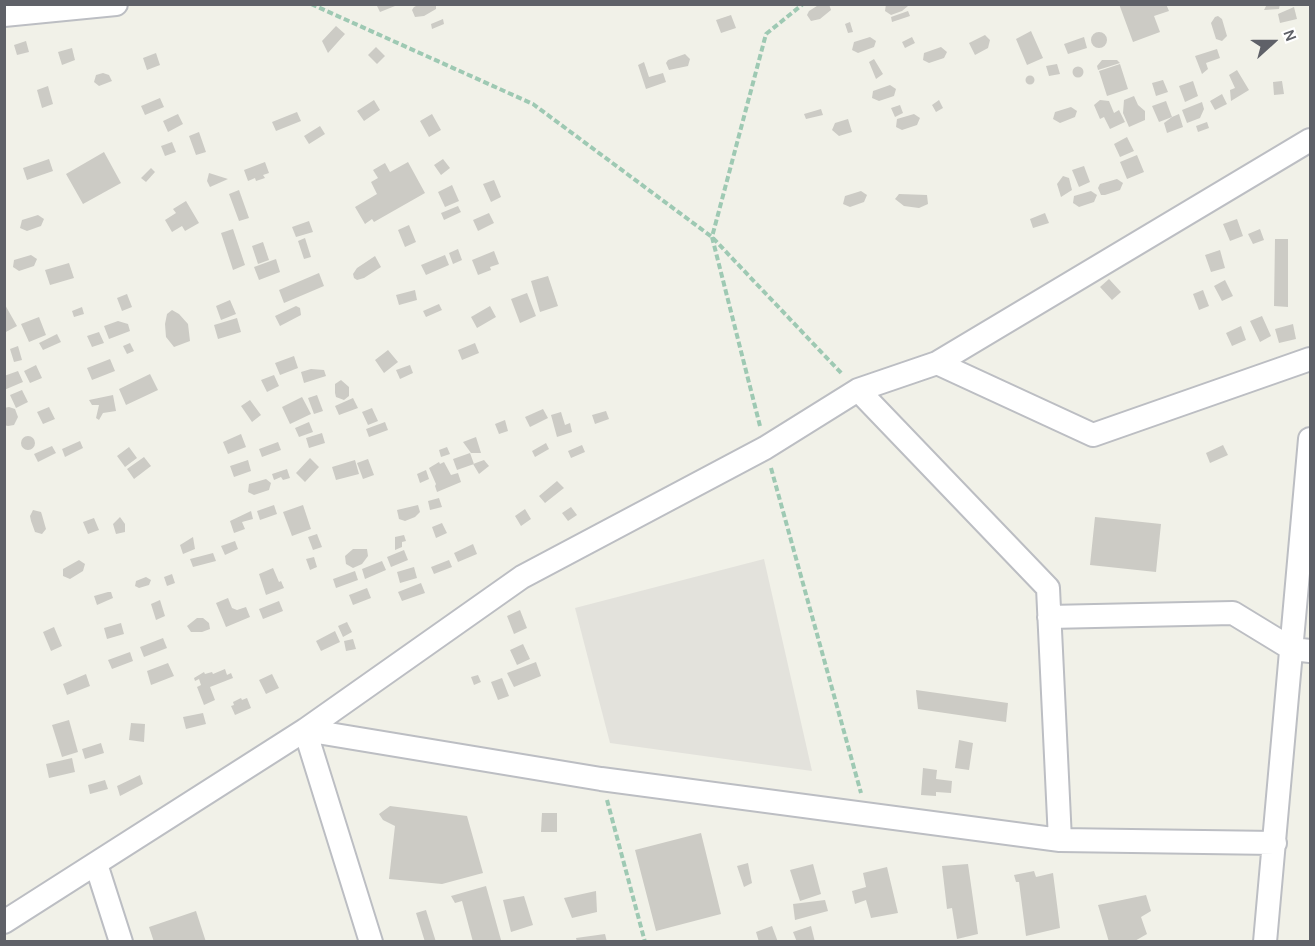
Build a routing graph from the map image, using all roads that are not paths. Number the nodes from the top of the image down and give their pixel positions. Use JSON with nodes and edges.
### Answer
{"nodes":[{"id":1,"x":116,"y":4,"type":"edge"},
{"id":2,"x":4,"y":15,"type":"edge"},
{"id":3,"x":1311,"y":140,"type":"edge"},
{"id":4,"x":1311,"y":359,"type":"edge"},
{"id":5,"x":937,"y":363,"type":"junction"},
{"id":6,"x":858,"y":390,"type":"junction"},
{"id":7,"x":1311,"y":439,"type":"edge"},
{"id":8,"x":1306,"y":538,"type":"edge"},
{"id":9,"x":1049,"y":617,"type":"junction"},
{"id":10,"x":1301,"y":650,"type":"edge"},
{"id":11,"x":305,"y":730,"type":"junction"},
{"id":12,"x":1060,"y":840,"type":"junction"},
{"id":13,"x":1275,"y":843,"type":"junction"},
{"id":14,"x":96,"y":864,"type":"junction"},
{"id":15,"x":4,"y":922,"type":"edge"},
{"id":16,"x":121,"y":942,"type":"edge"},
{"id":17,"x":371,"y":942,"type":"edge"},
{"id":18,"x":1265,"y":942,"type":"edge"}],
"edges":[{"from":1,"to":2,"type":"street"},
{"from":3,"to":5,"type":"street"},
{"from":4,"to":5,"type":"street"},
{"from":5,"to":6,"type":"street"},
{"from":6,"to":9,"type":"street"},
{"from":6,"to":11,"type":"street"},
{"from":7,"to":8,"type":"street"},
{"from":8,"to":10,"type":"street"},
{"from":9,"to":10,"type":"street"},
{"from":9,"to":12,"type":"street"},
{"from":10,"to":13,"type":"street"},
{"from":11,"to":12,"type":"street"},
{"from":11,"to":14,"type":"street"},
{"from":11,"to":17,"type":"street"},
{"from":12,"to":13,"type":"street"},
{"from":13,"to":18,"type":"street"},
{"from":14,"to":15,"type":"street"},
{"from":14,"to":16,"type":"street"}]}
